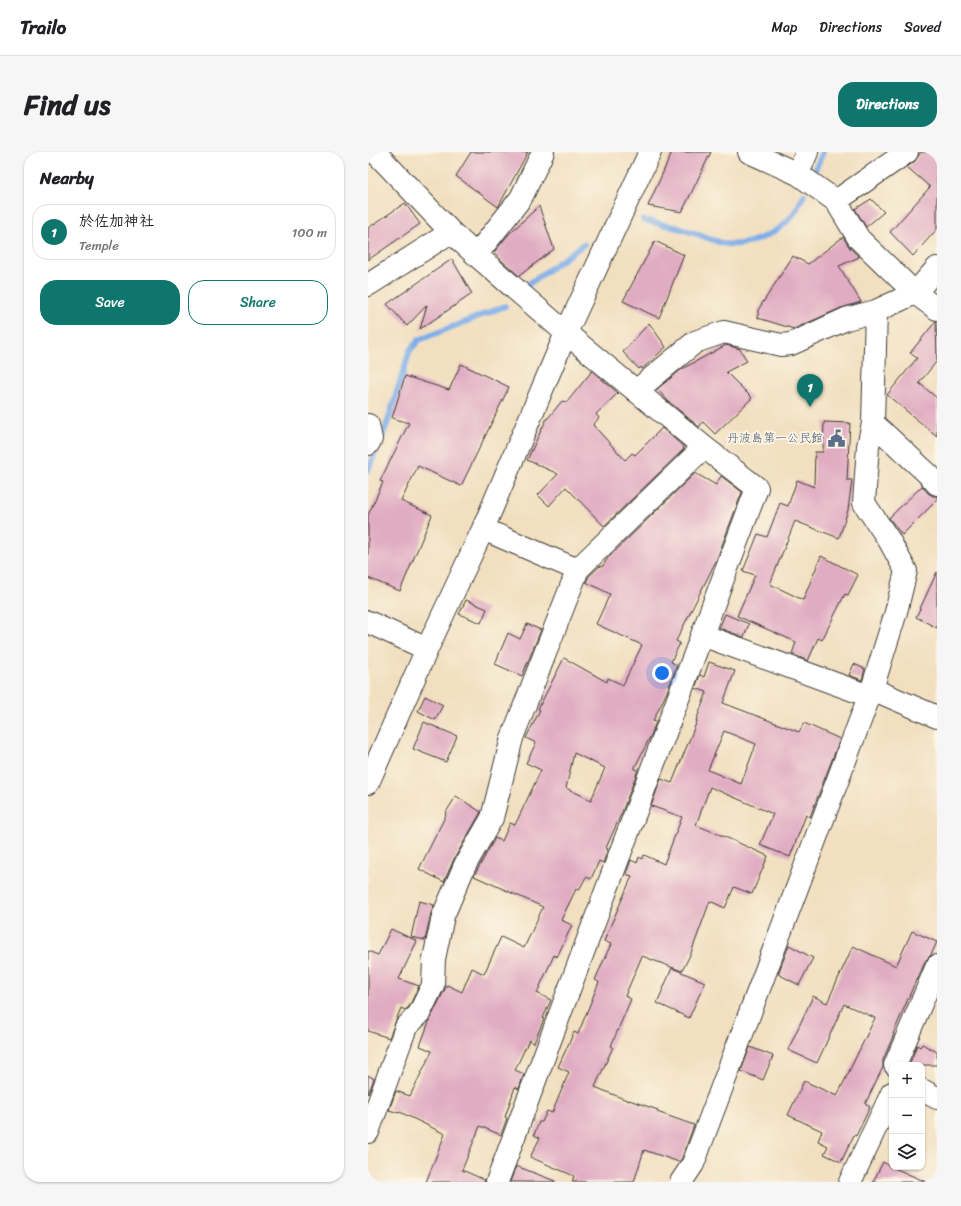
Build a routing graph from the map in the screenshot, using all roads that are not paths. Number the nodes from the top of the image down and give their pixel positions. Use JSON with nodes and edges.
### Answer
{"nodes":[{"id":1,"x":375,"y":152,"type":"edge"},
{"id":2,"x":542,"y":152,"type":"edge"},
{"id":3,"x":650,"y":152,"type":"edge"},
{"id":4,"x":749,"y":152,"type":"edge"},
{"id":5,"x":807,"y":152,"type":"edge"},
{"id":6,"x":907,"y":152,"type":"edge"},
{"id":7,"x":798,"y":174,"type":"junction"},
{"id":8,"x":836,"y":201,"type":"junction"},
{"id":9,"x":451,"y":232,"type":"junction"},
{"id":10,"x":476,"y":255,"type":"junction"},
{"id":11,"x":937,"y":268,"type":"edge"},
{"id":12,"x":368,"y":285,"type":"edge"},
{"id":13,"x":914,"y":292,"type":"junction"},
{"id":14,"x":937,"y":309,"type":"edge"},
{"id":15,"x":876,"y":311,"type":"junction"},
{"id":16,"x":566,"y":333,"type":"junction"},
{"id":17,"x":636,"y":391,"type":"junction"},
{"id":18,"x":873,"y":423,"type":"junction"},
{"id":19,"x":368,"y":426,"type":"edge"},
{"id":20,"x":368,"y":444,"type":"edge"},
{"id":21,"x":704,"y":447,"type":"junction"},
{"id":22,"x":937,"y":484,"type":"edge"},
{"id":23,"x":483,"y":529,"type":"junction"},
{"id":24,"x":578,"y":569,"type":"junction"},
{"id":25,"x":368,"y":622,"type":"edge"},
{"id":26,"x":702,"y":635,"type":"junction"},
{"id":27,"x":428,"y":648,"type":"junction"},
{"id":28,"x":870,"y":692,"type":"junction"},
{"id":29,"x":937,"y":717,"type":"edge"},
{"id":30,"x":368,"y":783,"type":"edge"},
{"id":31,"x":937,"y":966,"type":"edge"},
{"id":32,"x":896,"y":1062,"type":"edge"},
{"id":33,"x":925,"y":1092,"type":"edge"},
{"id":34,"x":890,"y":1098,"type":"edge"},
{"id":35,"x":937,"y":1098,"type":"edge"},
{"id":36,"x":368,"y":1132,"type":"edge"},
{"id":37,"x":497,"y":1182,"type":"edge"},
{"id":38,"x":681,"y":1182,"type":"edge"},
{"id":39,"x":850,"y":1182,"type":"edge"}],
"edges":[{"from":1,"to":9,"type":"street"},
{"from":2,"to":10,"type":"street"},
{"from":3,"to":16,"type":"street"},
{"from":4,"to":7,"type":"street"},
{"from":5,"to":7,"type":"street"},
{"from":6,"to":8,"type":"street"},
{"from":7,"to":8,"type":"street"},
{"from":8,"to":13,"type":"street"},
{"from":9,"to":10,"type":"street"},
{"from":9,"to":12,"type":"street"},
{"from":10,"to":16,"type":"street"},
{"from":11,"to":13,"type":"street"},
{"from":13,"to":14,"type":"street"},
{"from":13,"to":15,"type":"street"},
{"from":15,"to":17,"type":"street"},
{"from":15,"to":18,"type":"street"},
{"from":16,"to":17,"type":"street"},
{"from":16,"to":23,"type":"street"},
{"from":17,"to":21,"type":"street"},
{"from":18,"to":22,"type":"street"},
{"from":18,"to":28,"type":"street"},
{"from":19,"to":20,"type":"street"},
{"from":21,"to":24,"type":"street"},
{"from":21,"to":26,"type":"street"},
{"from":23,"to":24,"type":"street"},
{"from":23,"to":27,"type":"street"},
{"from":24,"to":36,"type":"street"},
{"from":25,"to":27,"type":"street"},
{"from":26,"to":28,"type":"street"},
{"from":26,"to":37,"type":"street"},
{"from":27,"to":30,"type":"street"},
{"from":28,"to":29,"type":"street"},
{"from":28,"to":38,"type":"street"},
{"from":31,"to":32,"type":"street"},
{"from":33,"to":35,"type":"street"},
{"from":34,"to":39,"type":"street"}]}
